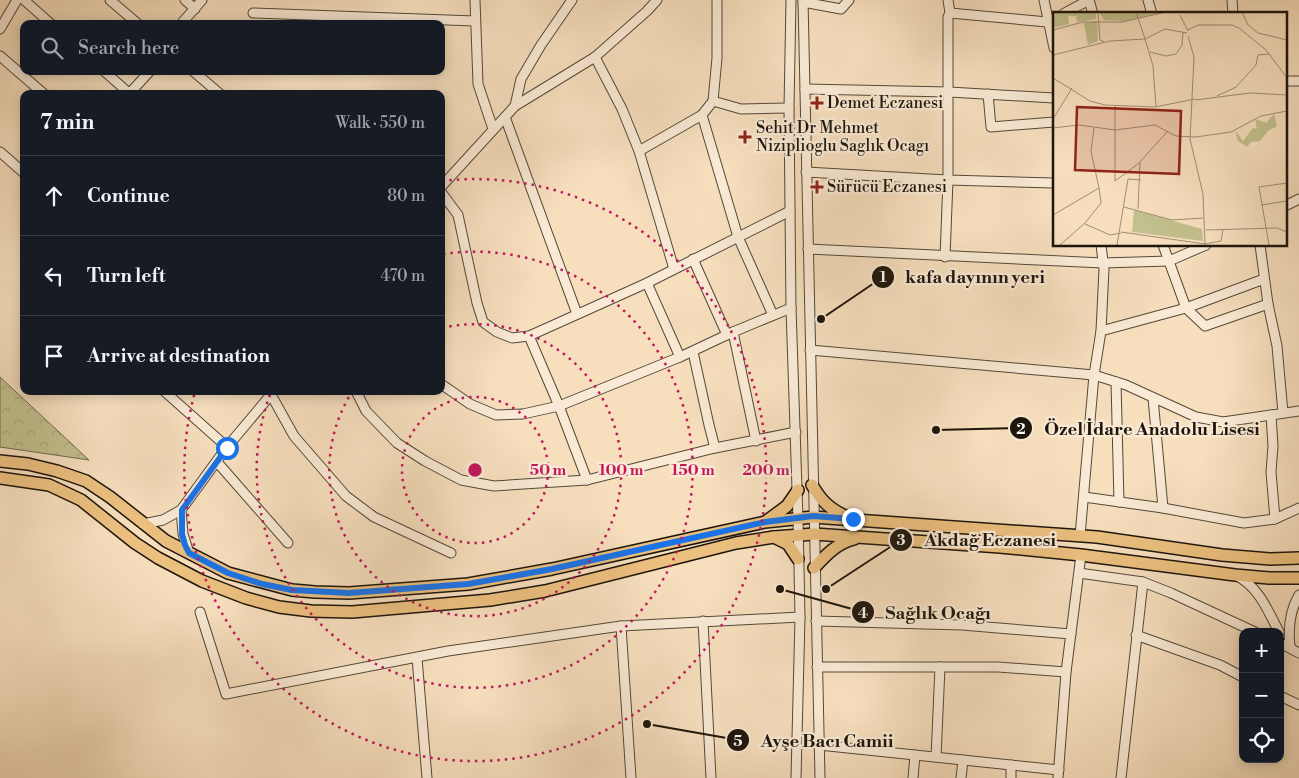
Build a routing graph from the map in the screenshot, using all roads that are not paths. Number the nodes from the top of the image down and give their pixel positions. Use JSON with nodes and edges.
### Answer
{"nodes":[{"id":1,"x":17,"y":0,"type":"edge"},
{"id":2,"x":24,"y":0,"type":"edge"},
{"id":3,"x":110,"y":0,"type":"edge"},
{"id":4,"x":185,"y":0,"type":"edge"},
{"id":5,"x":202,"y":0,"type":"edge"},
{"id":6,"x":475,"y":0,"type":"edge"},
{"id":7,"x":572,"y":0,"type":"edge"},
{"id":8,"x":657,"y":0,"type":"edge"},
{"id":9,"x":717,"y":0,"type":"edge"},
{"id":10,"x":791,"y":0,"type":"edge"},
{"id":11,"x":849,"y":0,"type":"edge"},
{"id":12,"x":948,"y":0,"type":"edge"},
{"id":13,"x":1044,"y":0,"type":"edge"},
{"id":14,"x":1089,"y":0,"type":"edge"},
{"id":15,"x":803,"y":1,"type":"edge"},
{"id":16,"x":194,"y":9,"type":"junction"},
{"id":17,"x":1067,"y":12,"type":"edge"},
{"id":18,"x":253,"y":13,"type":"dead end"},
{"id":19,"x":950,"y":13,"type":"junction"},
{"id":20,"x":46,"y":20,"type":"edge"},
{"id":21,"x":133,"y":20,"type":"edge"},
{"id":22,"x":184,"y":20,"type":"edge"},
{"id":23,"x":1051,"y":20,"type":"edge"},
{"id":24,"x":475,"y":21,"type":"junction"},
{"id":25,"x":0,"y":29,"type":"edge"},
{"id":26,"x":1053,"y":39,"type":"edge"},
{"id":27,"x":0,"y":56,"type":"edge"},
{"id":28,"x":595,"y":57,"type":"junction"},
{"id":29,"x":20,"y":73,"type":"edge"},
{"id":30,"x":22,"y":75,"type":"edge"},
{"id":31,"x":108,"y":75,"type":"edge"},
{"id":32,"x":146,"y":75,"type":"edge"},
{"id":33,"x":198,"y":75,"type":"edge"},
{"id":34,"x":1299,"y":80,"type":"edge"},
{"id":35,"x":1286,"y":81,"type":"edge"},
{"id":36,"x":805,"y":89,"type":"junction"},
{"id":37,"x":39,"y":90,"type":"edge"},
{"id":38,"x":125,"y":90,"type":"edge"},
{"id":39,"x":133,"y":90,"type":"edge"},
{"id":40,"x":215,"y":90,"type":"edge"},
{"id":41,"x":949,"y":92,"type":"junction"},
{"id":42,"x":988,"y":94,"type":"junction"},
{"id":43,"x":1053,"y":98,"type":"edge"},
{"id":44,"x":713,"y":101,"type":"junction"},
{"id":45,"x":515,"y":106,"type":"junction"},
{"id":46,"x":789,"y":108,"type":"junction"},
{"id":47,"x":702,"y":114,"type":"junction"},
{"id":48,"x":505,"y":117,"type":"junction"},
{"id":49,"x":1053,"y":122,"type":"edge"},
{"id":50,"x":493,"y":129,"type":"junction"},
{"id":51,"x":639,"y":151,"type":"junction"},
{"id":52,"x":0,"y":152,"type":"edge"},
{"id":53,"x":20,"y":170,"type":"edge"},
{"id":54,"x":806,"y":172,"type":"junction"},
{"id":55,"x":948,"y":180,"type":"junction"},
{"id":56,"x":445,"y":183,"type":"edge"},
{"id":57,"x":1053,"y":183,"type":"edge"},
{"id":58,"x":445,"y":197,"type":"edge"},
{"id":59,"x":1299,"y":199,"type":"edge"},
{"id":60,"x":1286,"y":206,"type":"edge"},
{"id":61,"x":790,"y":211,"type":"junction"},
{"id":62,"x":738,"y":237,"type":"junction"},
{"id":63,"x":1101,"y":246,"type":"edge"},
{"id":64,"x":1163,"y":246,"type":"edge"},
{"id":65,"x":1204,"y":246,"type":"edge"},
{"id":66,"x":1260,"y":246,"type":"edge"},
{"id":67,"x":808,"y":249,"type":"junction"},
{"id":68,"x":945,"y":257,"type":"junction"},
{"id":69,"x":693,"y":259,"type":"junction"},
{"id":70,"x":1169,"y":261,"type":"junction"},
{"id":71,"x":1103,"y":263,"type":"junction"},
{"id":72,"x":674,"y":269,"type":"junction"},
{"id":73,"x":1264,"y":279,"type":"junction"},
{"id":74,"x":647,"y":283,"type":"junction"},
{"id":75,"x":1268,"y":304,"type":"junction"},
{"id":76,"x":791,"y":308,"type":"junction"},
{"id":77,"x":1186,"y":308,"type":"junction"},
{"id":78,"x":577,"y":314,"type":"junction"},
{"id":79,"x":773,"y":315,"type":"junction"},
{"id":80,"x":1101,"y":331,"type":"junction"},
{"id":81,"x":730,"y":334,"type":"junction"},
{"id":82,"x":529,"y":336,"type":"junction"},
{"id":83,"x":810,"y":350,"type":"junction"},
{"id":84,"x":693,"y":352,"type":"junction"},
{"id":85,"x":680,"y":357,"type":"junction"},
{"id":86,"x":1094,"y":375,"type":"junction"},
{"id":87,"x":1116,"y":382,"type":"junction"},
{"id":88,"x":445,"y":387,"type":"edge"},
{"id":89,"x":168,"y":395,"type":"edge"},
{"id":90,"x":269,"y":395,"type":"edge"},
{"id":91,"x":273,"y":395,"type":"edge"},
{"id":92,"x":358,"y":395,"type":"edge"},
{"id":93,"x":1152,"y":398,"type":"junction"},
{"id":94,"x":559,"y":406,"type":"junction"},
{"id":95,"x":1299,"y":411,"type":"edge"},
{"id":96,"x":1283,"y":413,"type":"junction"},
{"id":97,"x":1271,"y":415,"type":"junction"},
{"id":98,"x":796,"y":432,"type":"junction"},
{"id":99,"x":756,"y":441,"type":"junction"},
{"id":100,"x":227,"y":448,"type":"junction"},
{"id":101,"x":715,"y":448,"type":"junction"},
{"id":102,"x":0,"y":461,"type":"edge"},
{"id":103,"x":217,"y":462,"type":"junction"},
{"id":104,"x":0,"y":478,"type":"edge"},
{"id":105,"x":587,"y":480,"type":"junction"},
{"id":106,"x":812,"y":485,"type":"junction"},
{"id":107,"x":798,"y":490,"type":"junction"},
{"id":108,"x":1084,"y":497,"type":"junction"},
{"id":109,"x":1119,"y":502,"type":"junction"},
{"id":110,"x":1163,"y":508,"type":"junction"},
{"id":111,"x":1299,"y":508,"type":"edge"},
{"id":112,"x":182,"y":510,"type":"junction"},
{"id":113,"x":813,"y":516,"type":"junction"},
{"id":114,"x":798,"y":519,"type":"junction"},
{"id":115,"x":853,"y":519,"type":"junction"},
{"id":116,"x":1275,"y":519,"type":"junction"},
{"id":117,"x":765,"y":522,"type":"junction"},
{"id":118,"x":143,"y":524,"type":"junction"},
{"id":119,"x":798,"y":534,"type":"junction"},
{"id":120,"x":814,"y":534,"type":"junction"},
{"id":121,"x":1080,"y":536,"type":"junction"},
{"id":122,"x":774,"y":537,"type":"junction"},
{"id":123,"x":862,"y":537,"type":"junction"},
{"id":124,"x":288,"y":543,"type":"dead end"},
{"id":125,"x":189,"y":553,"type":"junction"},
{"id":126,"x":451,"y":553,"type":"dead end"},
{"id":127,"x":1081,"y":555,"type":"junction"},
{"id":128,"x":1299,"y":558,"type":"edge"},
{"id":129,"x":798,"y":559,"type":"junction"},
{"id":130,"x":814,"y":568,"type":"junction"},
{"id":131,"x":1079,"y":573,"type":"junction"},
{"id":132,"x":1235,"y":575,"type":"junction"},
{"id":133,"x":1299,"y":578,"type":"edge"},
{"id":134,"x":1143,"y":582,"type":"junction"},
{"id":135,"x":1299,"y":595,"type":"edge"},
{"id":136,"x":200,"y":612,"type":"dead end"},
{"id":137,"x":800,"y":616,"type":"junction"},
{"id":138,"x":703,"y":621,"type":"junction"},
{"id":139,"x":816,"y":621,"type":"junction"},
{"id":140,"x":621,"y":626,"type":"junction"},
{"id":141,"x":1246,"y":628,"type":"edge"},
{"id":142,"x":1277,"y":628,"type":"edge"},
{"id":143,"x":1071,"y":634,"type":"junction"},
{"id":144,"x":1136,"y":635,"type":"junction"},
{"id":145,"x":1284,"y":639,"type":"edge"},
{"id":146,"x":1284,"y":645,"type":"edge"},
{"id":147,"x":1290,"y":647,"type":"junction"},
{"id":148,"x":1299,"y":653,"type":"edge"},
{"id":149,"x":417,"y":658,"type":"junction"},
{"id":150,"x":817,"y":667,"type":"junction"},
{"id":151,"x":940,"y":667,"type":"junction"},
{"id":152,"x":1066,"y":672,"type":"junction"},
{"id":153,"x":1239,"y":675,"type":"edge"},
{"id":154,"x":1284,"y":698,"type":"edge"},
{"id":155,"x":1299,"y":706,"type":"edge"},
{"id":156,"x":819,"y":745,"type":"junction"},
{"id":157,"x":915,"y":755,"type":"junction"},
{"id":158,"x":936,"y":757,"type":"junction"},
{"id":159,"x":963,"y":760,"type":"junction"},
{"id":160,"x":1012,"y":765,"type":"junction"},
{"id":161,"x":1058,"y":774,"type":"edge"},
{"id":162,"x":427,"y":778,"type":"edge"},
{"id":163,"x":631,"y":778,"type":"edge"},
{"id":164,"x":711,"y":778,"type":"edge"},
{"id":165,"x":796,"y":778,"type":"edge"},
{"id":166,"x":820,"y":778,"type":"edge"},
{"id":167,"x":913,"y":778,"type":"edge"},
{"id":168,"x":962,"y":778,"type":"edge"},
{"id":169,"x":1011,"y":778,"type":"edge"},
{"id":170,"x":1121,"y":778,"type":"edge"}],
"edges":[{"from":1,"to":25,"type":"street"},
{"from":2,"to":20,"type":"street"},
{"from":3,"to":21,"type":"street"},
{"from":4,"to":16,"type":"street"},
{"from":5,"to":16,"type":"street"},
{"from":6,"to":24,"type":"street"},
{"from":7,"to":45,"type":"street"},
{"from":8,"to":28,"type":"street"},
{"from":9,"to":44,"type":"street"},
{"from":10,"to":46,"type":"street"},
{"from":11,"to":15,"type":"street"},
{"from":12,"to":19,"type":"street"},
{"from":13,"to":23,"type":"street"},
{"from":14,"to":17,"type":"street"},
{"from":15,"to":36,"type":"street"},
{"from":16,"to":22,"type":"street"},
{"from":18,"to":24,"type":"street"},
{"from":19,"to":23,"type":"street"},
{"from":19,"to":41,"type":"street"},
{"from":23,"to":26,"type":"street"},
{"from":24,"to":50,"type":"street"},
{"from":27,"to":29,"type":"street"},
{"from":28,"to":45,"type":"street"},
{"from":28,"to":51,"type":"street"},
{"from":30,"to":37,"type":"street"},
{"from":31,"to":38,"type":"street"},
{"from":32,"to":39,"type":"street"},
{"from":33,"to":40,"type":"street"},
{"from":34,"to":35,"type":"street"},
{"from":36,"to":41,"type":"street"},
{"from":36,"to":54,"type":"street"},
{"from":41,"to":42,"type":"street"},
{"from":41,"to":55,"type":"street"},
{"from":42,"to":43,"type":"street"},
{"from":42,"to":49,"type":"street"},
{"from":44,"to":46,"type":"street"},
{"from":44,"to":47,"type":"street"},
{"from":45,"to":48,"type":"street"},
{"from":46,"to":61,"type":"street"},
{"from":47,"to":51,"type":"street"},
{"from":47,"to":62,"type":"street"},
{"from":48,"to":50,"type":"street"},
{"from":48,"to":78,"type":"street"},
{"from":50,"to":56,"type":"street"},
{"from":51,"to":72,"type":"street"},
{"from":52,"to":53,"type":"street"},
{"from":54,"to":55,"type":"street"},
{"from":54,"to":67,"type":"street"},
{"from":55,"to":57,"type":"street"},
{"from":55,"to":68,"type":"street"},
{"from":58,"to":82,"type":"street"},
{"from":59,"to":60,"type":"street"},
{"from":61,"to":62,"type":"street"},
{"from":61,"to":76,"type":"street"},
{"from":62,"to":69,"type":"street"},
{"from":62,"to":79,"type":"street"},
{"from":63,"to":71,"type":"street"},
{"from":64,"to":70,"type":"street"},
{"from":65,"to":70,"type":"street"},
{"from":66,"to":73,"type":"street"},
{"from":67,"to":68,"type":"street"},
{"from":67,"to":83,"type":"street"},
{"from":68,"to":71,"type":"street"},
{"from":69,"to":72,"type":"street"},
{"from":69,"to":81,"type":"street"},
{"from":70,"to":71,"type":"street"},
{"from":70,"to":77,"type":"street"},
{"from":71,"to":80,"type":"street"},
{"from":72,"to":74,"type":"street"},
{"from":73,"to":75,"type":"street"},
{"from":73,"to":77,"type":"street"},
{"from":74,"to":78,"type":"street"},
{"from":74,"to":85,"type":"street"},
{"from":75,"to":77,"type":"street"},
{"from":75,"to":96,"type":"street"},
{"from":76,"to":79,"type":"street"},
{"from":76,"to":98,"type":"street"},
{"from":77,"to":80,"type":"street"},
{"from":78,"to":82,"type":"street"},
{"from":79,"to":81,"type":"street"},
{"from":80,"to":86,"type":"street"},
{"from":81,"to":84,"type":"street"},
{"from":81,"to":99,"type":"street"},
{"from":82,"to":94,"type":"street"},
{"from":83,"to":86,"type":"street"},
{"from":83,"to":106,"type":"street"},
{"from":84,"to":85,"type":"street"},
{"from":84,"to":101,"type":"street"},
{"from":85,"to":94,"type":"street"},
{"from":86,"to":87,"type":"street"},
{"from":86,"to":108,"type":"street"},
{"from":87,"to":93,"type":"street"},
{"from":87,"to":109,"type":"street"},
{"from":88,"to":94,"type":"street"},
{"from":89,"to":100,"type":"street"},
{"from":90,"to":100,"type":"street"},
{"from":91,"to":126,"type":"street"},
{"from":92,"to":105,"type":"street"},
{"from":93,"to":97,"type":"street"},
{"from":93,"to":110,"type":"street"},
{"from":94,"to":105,"type":"street"},
{"from":95,"to":96,"type":"street"},
{"from":96,"to":97,"type":"street"},
{"from":97,"to":116,"type":"street"},
{"from":98,"to":99,"type":"street"},
{"from":98,"to":107,"type":"street"},
{"from":99,"to":101,"type":"street"},
{"from":100,"to":103,"type":"street"},
{"from":101,"to":105,"type":"street"},
{"from":102,"to":118,"type":"main road"},
{"from":103,"to":112,"type":"street"},
{"from":103,"to":124,"type":"street"},
{"from":104,"to":122,"type":"main road"},
{"from":106,"to":113,"type":"street"},
{"from":106,"to":115,"type":"main road"},
{"from":107,"to":114,"type":"street"},
{"from":107,"to":117,"type":"main road"},
{"from":108,"to":109,"type":"street"},
{"from":108,"to":121,"type":"street"},
{"from":109,"to":110,"type":"street"},
{"from":110,"to":116,"type":"street"},
{"from":111,"to":116,"type":"street"},
{"from":112,"to":118,"type":"street"},
{"from":112,"to":125,"type":"street"},
{"from":113,"to":114,"type":"main road"},
{"from":113,"to":115,"type":"main road"},
{"from":113,"to":120,"type":"street"},
{"from":114,"to":117,"type":"main road"},
{"from":114,"to":119,"type":"street"},
{"from":115,"to":121,"type":"main road"},
{"from":117,"to":125,"type":"main road"},
{"from":118,"to":125,"type":"main road"},
{"from":119,"to":120,"type":"main road"},
{"from":119,"to":122,"type":"main road"},
{"from":119,"to":129,"type":"street"},
{"from":120,"to":123,"type":"main road"},
{"from":120,"to":130,"type":"street"},
{"from":121,"to":128,"type":"main road"},
{"from":122,"to":129,"type":"main road"},
{"from":123,"to":127,"type":"main road"},
{"from":123,"to":130,"type":"main road"},
{"from":127,"to":131,"type":"street"},
{"from":127,"to":132,"type":"main road"},
{"from":129,"to":137,"type":"street"},
{"from":130,"to":139,"type":"street"},
{"from":131,"to":134,"type":"street"},
{"from":131,"to":143,"type":"street"},
{"from":132,"to":133,"type":"main road"},
{"from":132,"to":142,"type":"street"},
{"from":134,"to":141,"type":"street"},
{"from":134,"to":144,"type":"street"},
{"from":135,"to":147,"type":"street"},
{"from":136,"to":149,"type":"street"},
{"from":137,"to":138,"type":"street"},
{"from":137,"to":165,"type":"street"},
{"from":138,"to":140,"type":"street"},
{"from":138,"to":164,"type":"street"},
{"from":139,"to":143,"type":"street"},
{"from":139,"to":150,"type":"street"},
{"from":140,"to":149,"type":"street"},
{"from":140,"to":163,"type":"street"},
{"from":143,"to":152,"type":"street"},
{"from":144,"to":153,"type":"street"},
{"from":144,"to":170,"type":"street"},
{"from":145,"to":147,"type":"street"},
{"from":146,"to":147,"type":"street"},
{"from":147,"to":148,"type":"street"},
{"from":149,"to":162,"type":"street"},
{"from":150,"to":151,"type":"street"},
{"from":150,"to":156,"type":"street"},
{"from":151,"to":152,"type":"street"},
{"from":151,"to":158,"type":"street"},
{"from":152,"to":161,"type":"street"},
{"from":154,"to":155,"type":"street"},
{"from":156,"to":157,"type":"street"},
{"from":156,"to":166,"type":"street"},
{"from":157,"to":158,"type":"street"},
{"from":157,"to":167,"type":"street"},
{"from":158,"to":159,"type":"street"},
{"from":159,"to":160,"type":"street"},
{"from":159,"to":168,"type":"street"},
{"from":160,"to":161,"type":"street"},
{"from":160,"to":169,"type":"street"}]}
